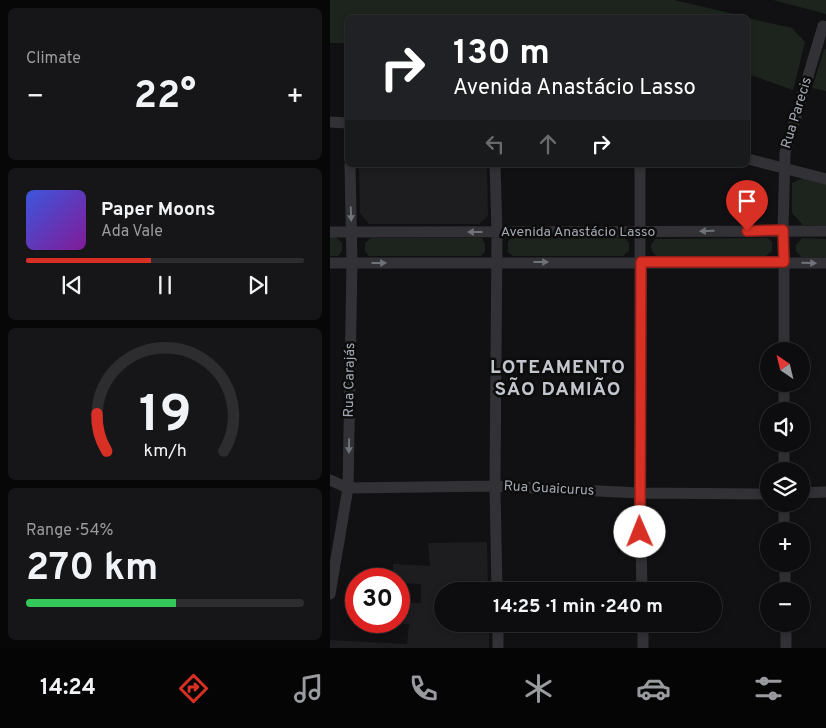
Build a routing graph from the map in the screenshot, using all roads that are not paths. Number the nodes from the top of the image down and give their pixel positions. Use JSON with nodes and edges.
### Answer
{"nodes":[{"id":1,"x":823,"y":26,"type":"dead end"},
{"id":2,"x":330,"y":122,"type":"edge"},
{"id":3,"x":345,"y":123,"type":"edge"},
{"id":4,"x":750,"y":160,"type":"edge"},
{"id":5,"x":350,"y":167,"type":"edge"},
{"id":6,"x":495,"y":167,"type":"edge"},
{"id":7,"x":640,"y":167,"type":"edge"},
{"id":8,"x":785,"y":169,"type":"junction"},
{"id":9,"x":826,"y":179,"type":"edge"},
{"id":10,"x":783,"y":230,"type":"junction"},
{"id":11,"x":826,"y":230,"type":"edge"},
{"id":12,"x":330,"y":232,"type":"edge"},
{"id":13,"x":352,"y":232,"type":"junction"},
{"id":14,"x":497,"y":232,"type":"junction"},
{"id":15,"x":639,"y":232,"type":"junction"},
{"id":16,"x":641,"y":262,"type":"junction"},
{"id":17,"x":784,"y":262,"type":"junction"},
{"id":18,"x":330,"y":263,"type":"edge"},
{"id":19,"x":352,"y":263,"type":"junction"},
{"id":20,"x":496,"y":263,"type":"junction"},
{"id":21,"x":826,"y":263,"type":"edge"},
{"id":22,"x":784,"y":342,"type":"edge"},
{"id":23,"x":330,"y":480,"type":"edge"},
{"id":24,"x":495,"y":486,"type":"junction"},
{"id":25,"x":348,"y":488,"type":"junction"},
{"id":26,"x":826,"y":492,"type":"edge"},
{"id":27,"x":640,"y":493,"type":"junction"},
{"id":28,"x":810,"y":493,"type":"edge"},
{"id":29,"x":760,"y":494,"type":"edge"},
{"id":30,"x":497,"y":582,"type":"edge"},
{"id":31,"x":642,"y":582,"type":"edge"},
{"id":32,"x":330,"y":594,"type":"edge"},
{"id":33,"x":498,"y":632,"type":"edge"},
{"id":34,"x":642,"y":632,"type":"edge"},
{"id":35,"x":786,"y":632,"type":"edge"},
{"id":36,"x":498,"y":648,"type":"edge"},
{"id":37,"x":643,"y":648,"type":"edge"},
{"id":38,"x":786,"y":648,"type":"edge"}],
"edges":[{"from":1,"to":8,"type":"street","name":"Rua Parecis"},
{"from":2,"to":3,"type":"street"},
{"from":4,"to":8,"type":"street"},
{"from":5,"to":13,"type":"street","name":"Rua Carajás","one_way":true},
{"from":6,"to":14,"type":"street"},
{"from":7,"to":15,"type":"street"},
{"from":8,"to":9,"type":"street"},
{"from":8,"to":10,"type":"street","name":"Rua Parecis"},
{"from":10,"to":11,"type":"street","name":"Avenida Anastácio Lasso"},
{"from":10,"to":15,"type":"street","name":"Avenida Anastácio Lasso","one_way":true},
{"from":10,"to":17,"type":"street","name":"Rua Parecis"},
{"from":12,"to":13,"type":"street","name":"Avenida Anastácio Lasso"},
{"from":14,"to":13,"type":"street","name":"Avenida Anastácio Lasso","one_way":true},
{"from":13,"to":19,"type":"street","name":"Rua Carajás"},
{"from":14,"to":15,"type":"street","name":"Avenida Anastácio Lasso"},
{"from":14,"to":20,"type":"street"},
{"from":15,"to":16,"type":"street"},
{"from":16,"to":17,"type":"street"},
{"from":20,"to":16,"type":"street","one_way":true},
{"from":16,"to":27,"type":"street"},
{"from":17,"to":21,"type":"street","one_way":true},
{"from":17,"to":22,"type":"street","name":"Rua Parecis"},
{"from":18,"to":19,"type":"street"},
{"from":19,"to":20,"type":"street","one_way":true},
{"from":19,"to":25,"type":"street","name":"Rua Carajás","one_way":true},
{"from":20,"to":24,"type":"street"},
{"from":23,"to":25,"type":"street","name":"Rua Guaicurus"},
{"from":24,"to":25,"type":"street","name":"Rua Guaicurus"},
{"from":24,"to":27,"type":"street","name":"Rua Guaicurus"},
{"from":24,"to":30,"type":"street"},
{"from":25,"to":32,"type":"street","name":"Rua Carajás"},
{"from":26,"to":28,"type":"street"},
{"from":27,"to":29,"type":"street","name":"Rua Guaicurus"},
{"from":27,"to":31,"type":"street"},
{"from":33,"to":36,"type":"street"},
{"from":34,"to":37,"type":"street"},
{"from":35,"to":38,"type":"street"}]}
